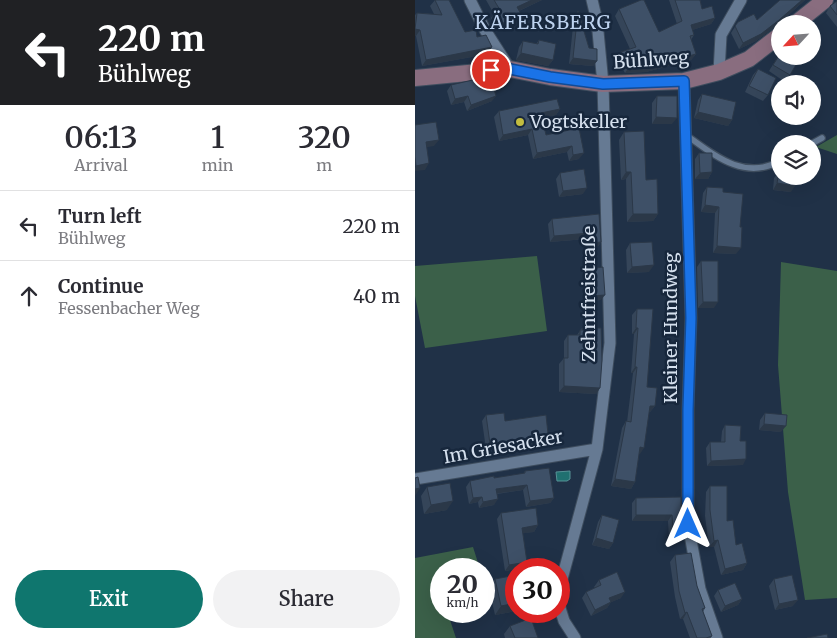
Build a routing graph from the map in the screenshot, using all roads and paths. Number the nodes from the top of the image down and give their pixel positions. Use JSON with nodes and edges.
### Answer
{"nodes":[{"id":1,"x":470,"y":0,"type":"edge"},
{"id":2,"x":592,"y":0,"type":"edge"},
{"id":3,"x":741,"y":0,"type":"edge"},
{"id":4,"x":825,"y":0,"type":"edge"},
{"id":5,"x":806,"y":15,"type":"edge"},
{"id":6,"x":771,"y":42,"type":"edge"},
{"id":7,"x":510,"y":69,"type":"junction"},
{"id":8,"x":719,"y":72,"type":"junction"},
{"id":9,"x":415,"y":78,"type":"edge"},
{"id":10,"x":684,"y":81,"type":"junction"},
{"id":11,"x":603,"y":84,"type":"junction"},
{"id":12,"x":686,"y":135,"type":"junction"},
{"id":13,"x":771,"y":166,"type":"edge"},
{"id":14,"x":597,"y":449,"type":"junction"},
{"id":15,"x":415,"y":479,"type":"edge"},
{"id":16,"x":568,"y":558,"type":"edge"},
{"id":17,"x":565,"y":623,"type":"edge"},
{"id":18,"x":575,"y":638,"type":"edge"},
{"id":19,"x":717,"y":638,"type":"edge"}],
"edges":[{"from":1,"to":7,"type":"street"},
{"from":2,"to":11,"type":"street","name":"Zehntfreistraße"},
{"from":3,"to":8,"type":"street"},
{"from":4,"to":5,"type":"street"},
{"from":6,"to":8,"type":"street","name":"Bühlweg"},
{"from":7,"to":9,"type":"street","name":"Bühlweg"},
{"from":7,"to":11,"type":"street","name":"Bühlweg"},
{"from":8,"to":10,"type":"street","name":"Bühlweg"},
{"from":10,"to":11,"type":"street","name":"Bühlweg"},
{"from":10,"to":12,"type":"street","name":"Kleiner Hundweg"},
{"from":11,"to":14,"type":"street","name":"Zehntfreistraße"},
{"from":12,"to":13,"type":"lane"},
{"from":12,"to":19,"type":"street","name":"Kleiner Hundweg"},
{"from":14,"to":15,"type":"street","name":"Im Griesacker"},
{"from":14,"to":16,"type":"street","name":"Zehntfreistraße"},
{"from":17,"to":18,"type":"street"}]}
